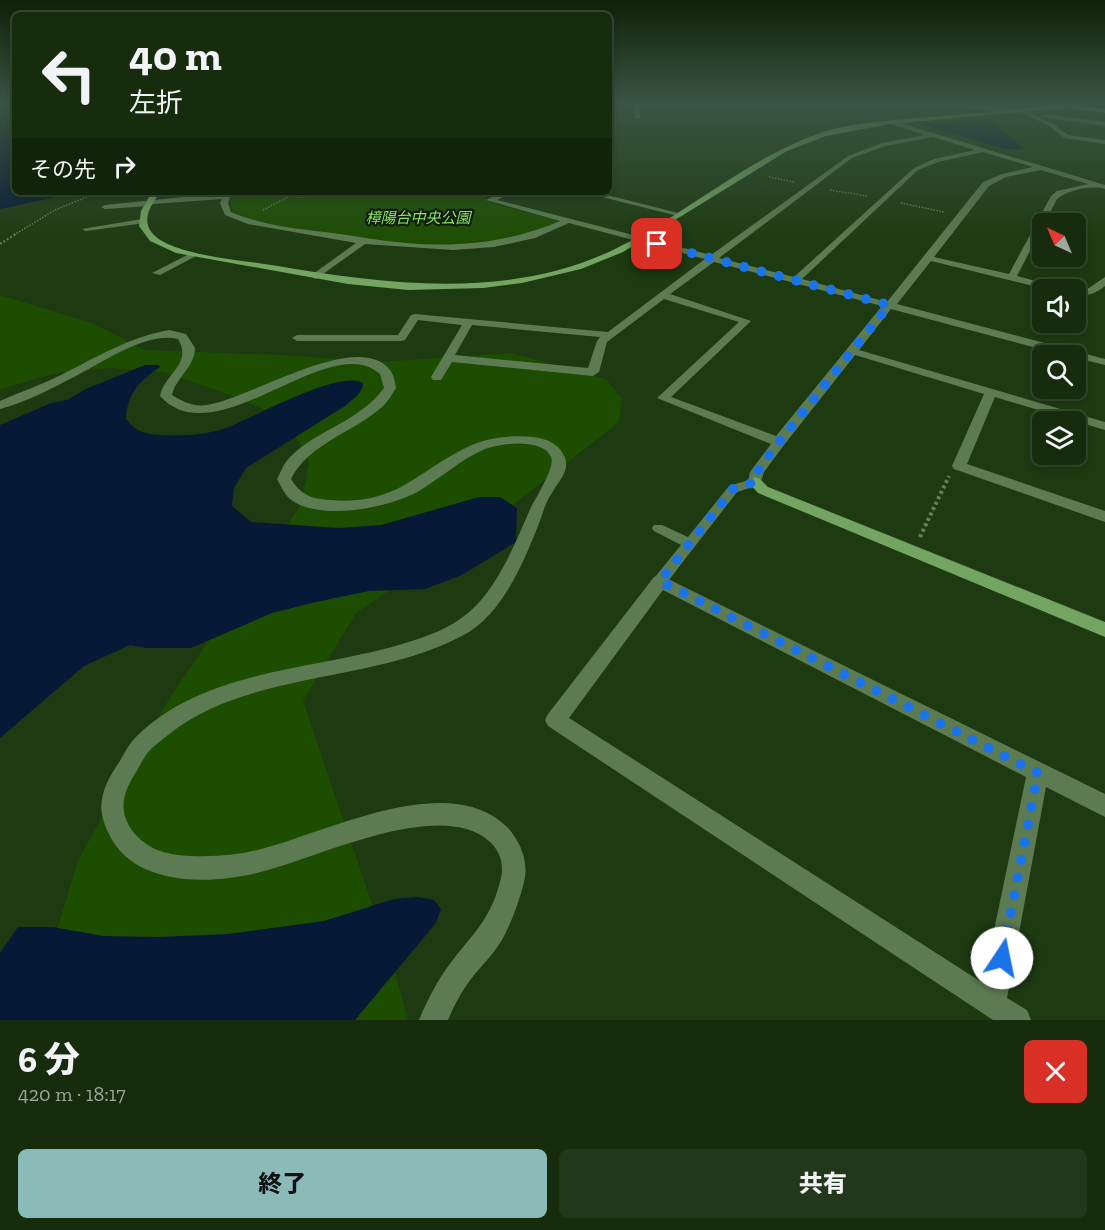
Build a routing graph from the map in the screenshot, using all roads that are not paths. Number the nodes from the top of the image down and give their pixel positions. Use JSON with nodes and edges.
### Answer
{"nodes":[{"id":1,"x":786,"y":151,"type":"edge"},
{"id":2,"x":865,"y":151,"type":"edge"},
{"id":3,"x":980,"y":151,"type":"edge"},
{"id":4,"x":985,"y":151,"type":"edge"},
{"id":5,"x":1040,"y":168,"type":"junction"},
{"id":6,"x":1095,"y":184,"type":"junction"},
{"id":7,"x":1105,"y":188,"type":"edge"},
{"id":8,"x":154,"y":195,"type":"edge"},
{"id":9,"x":218,"y":195,"type":"edge"},
{"id":10,"x":227,"y":195,"type":"edge"},
{"id":11,"x":502,"y":195,"type":"edge"},
{"id":12,"x":599,"y":195,"type":"edge"},
{"id":13,"x":150,"y":203,"type":"junction"},
{"id":14,"x":105,"y":207,"type":"dead end"},
{"id":15,"x":678,"y":214,"type":"junction"},
{"id":16,"x":142,"y":221,"type":"junction"},
{"id":17,"x":567,"y":221,"type":"junction"},
{"id":18,"x":86,"y":229,"type":"dead end"},
{"id":19,"x":639,"y":239,"type":"junction"},
{"id":20,"x":365,"y":240,"type":"junction"},
{"id":21,"x":194,"y":255,"type":"junction"},
{"id":22,"x":711,"y":258,"type":"junction"},
{"id":23,"x":929,"y":258,"type":"junction"},
{"id":24,"x":157,"y":273,"type":"dead end"},
{"id":25,"x":316,"y":276,"type":"junction"},
{"id":26,"x":1012,"y":277,"type":"junction"},
{"id":27,"x":796,"y":280,"type":"junction"},
{"id":28,"x":1105,"y":280,"type":"edge"},
{"id":29,"x":1032,"y":282,"type":"edge"},
{"id":30,"x":1086,"y":291,"type":"edge"},
{"id":31,"x":663,"y":296,"type":"junction"},
{"id":32,"x":889,"y":305,"type":"junction"},
{"id":33,"x":469,"y":322,"type":"junction"},
{"id":34,"x":609,"y":335,"type":"junction"},
{"id":35,"x":297,"y":338,"type":"dead end"},
{"id":36,"x":852,"y":351,"type":"junction"},
{"id":37,"x":447,"y":358,"type":"junction"},
{"id":38,"x":1105,"y":362,"type":"edge"},
{"id":39,"x":437,"y":377,"type":"dead end"},
{"id":40,"x":991,"y":392,"type":"junction"},
{"id":41,"x":0,"y":405,"type":"edge"},
{"id":42,"x":1105,"y":426,"type":"edge"},
{"id":43,"x":779,"y":442,"type":"junction"},
{"id":44,"x":755,"y":482,"type":"junction"},
{"id":45,"x":1105,"y":517,"type":"edge"},
{"id":46,"x":658,"y":528,"type":"dead end"},
{"id":47,"x":690,"y":543,"type":"junction"},
{"id":48,"x":660,"y":581,"type":"junction"},
{"id":49,"x":1105,"y":630,"type":"edge"},
{"id":50,"x":1038,"y":773,"type":"junction"},
{"id":51,"x":1105,"y":806,"type":"edge"},
{"id":52,"x":992,"y":1004,"type":"junction"},
{"id":53,"x":433,"y":1020,"type":"edge"},
{"id":54,"x":1017,"y":1020,"type":"edge"}],
"edges":[{"from":1,"to":15,"type":"street"},
{"from":2,"to":22,"type":"street"},
{"from":3,"to":27,"type":"street"},
{"from":4,"to":5,"type":"street"},
{"from":5,"to":6,"type":"street"},
{"from":5,"to":23,"type":"street"},
{"from":6,"to":7,"type":"street"},
{"from":6,"to":26,"type":"street"},
{"from":8,"to":13,"type":"street"},
{"from":9,"to":13,"type":"street"},
{"from":10,"to":20,"type":"street"},
{"from":11,"to":17,"type":"street"},
{"from":12,"to":15,"type":"street"},
{"from":13,"to":14,"type":"street"},
{"from":13,"to":16,"type":"street"},
{"from":15,"to":19,"type":"street"},
{"from":16,"to":18,"type":"street"},
{"from":16,"to":21,"type":"street"},
{"from":17,"to":19,"type":"street"},
{"from":17,"to":20,"type":"street"},
{"from":19,"to":22,"type":"street"},
{"from":19,"to":25,"type":"street"},
{"from":20,"to":25,"type":"street"},
{"from":21,"to":24,"type":"street"},
{"from":21,"to":25,"type":"street"},
{"from":22,"to":27,"type":"street"},
{"from":22,"to":31,"type":"street"},
{"from":23,"to":26,"type":"street"},
{"from":23,"to":32,"type":"street"},
{"from":26,"to":29,"type":"street"},
{"from":27,"to":32,"type":"street"},
{"from":28,"to":30,"type":"street"},
{"from":31,"to":34,"type":"street"},
{"from":31,"to":43,"type":"street"},
{"from":32,"to":36,"type":"street"},
{"from":32,"to":38,"type":"street"},
{"from":33,"to":34,"type":"street"},
{"from":33,"to":35,"type":"street"},
{"from":33,"to":37,"type":"street"},
{"from":34,"to":37,"type":"street"},
{"from":36,"to":40,"type":"street"},
{"from":36,"to":43,"type":"street"},
{"from":37,"to":39,"type":"street"},
{"from":40,"to":42,"type":"street"},
{"from":40,"to":45,"type":"street"},
{"from":41,"to":53,"type":"street"},
{"from":43,"to":44,"type":"street"},
{"from":44,"to":47,"type":"lane"},
{"from":44,"to":49,"type":"street"},
{"from":46,"to":47,"type":"lane"},
{"from":47,"to":48,"type":"lane"},
{"from":48,"to":50,"type":"street"},
{"from":48,"to":52,"type":"street"},
{"from":50,"to":51,"type":"street"},
{"from":50,"to":52,"type":"street"},
{"from":52,"to":54,"type":"street"}]}
